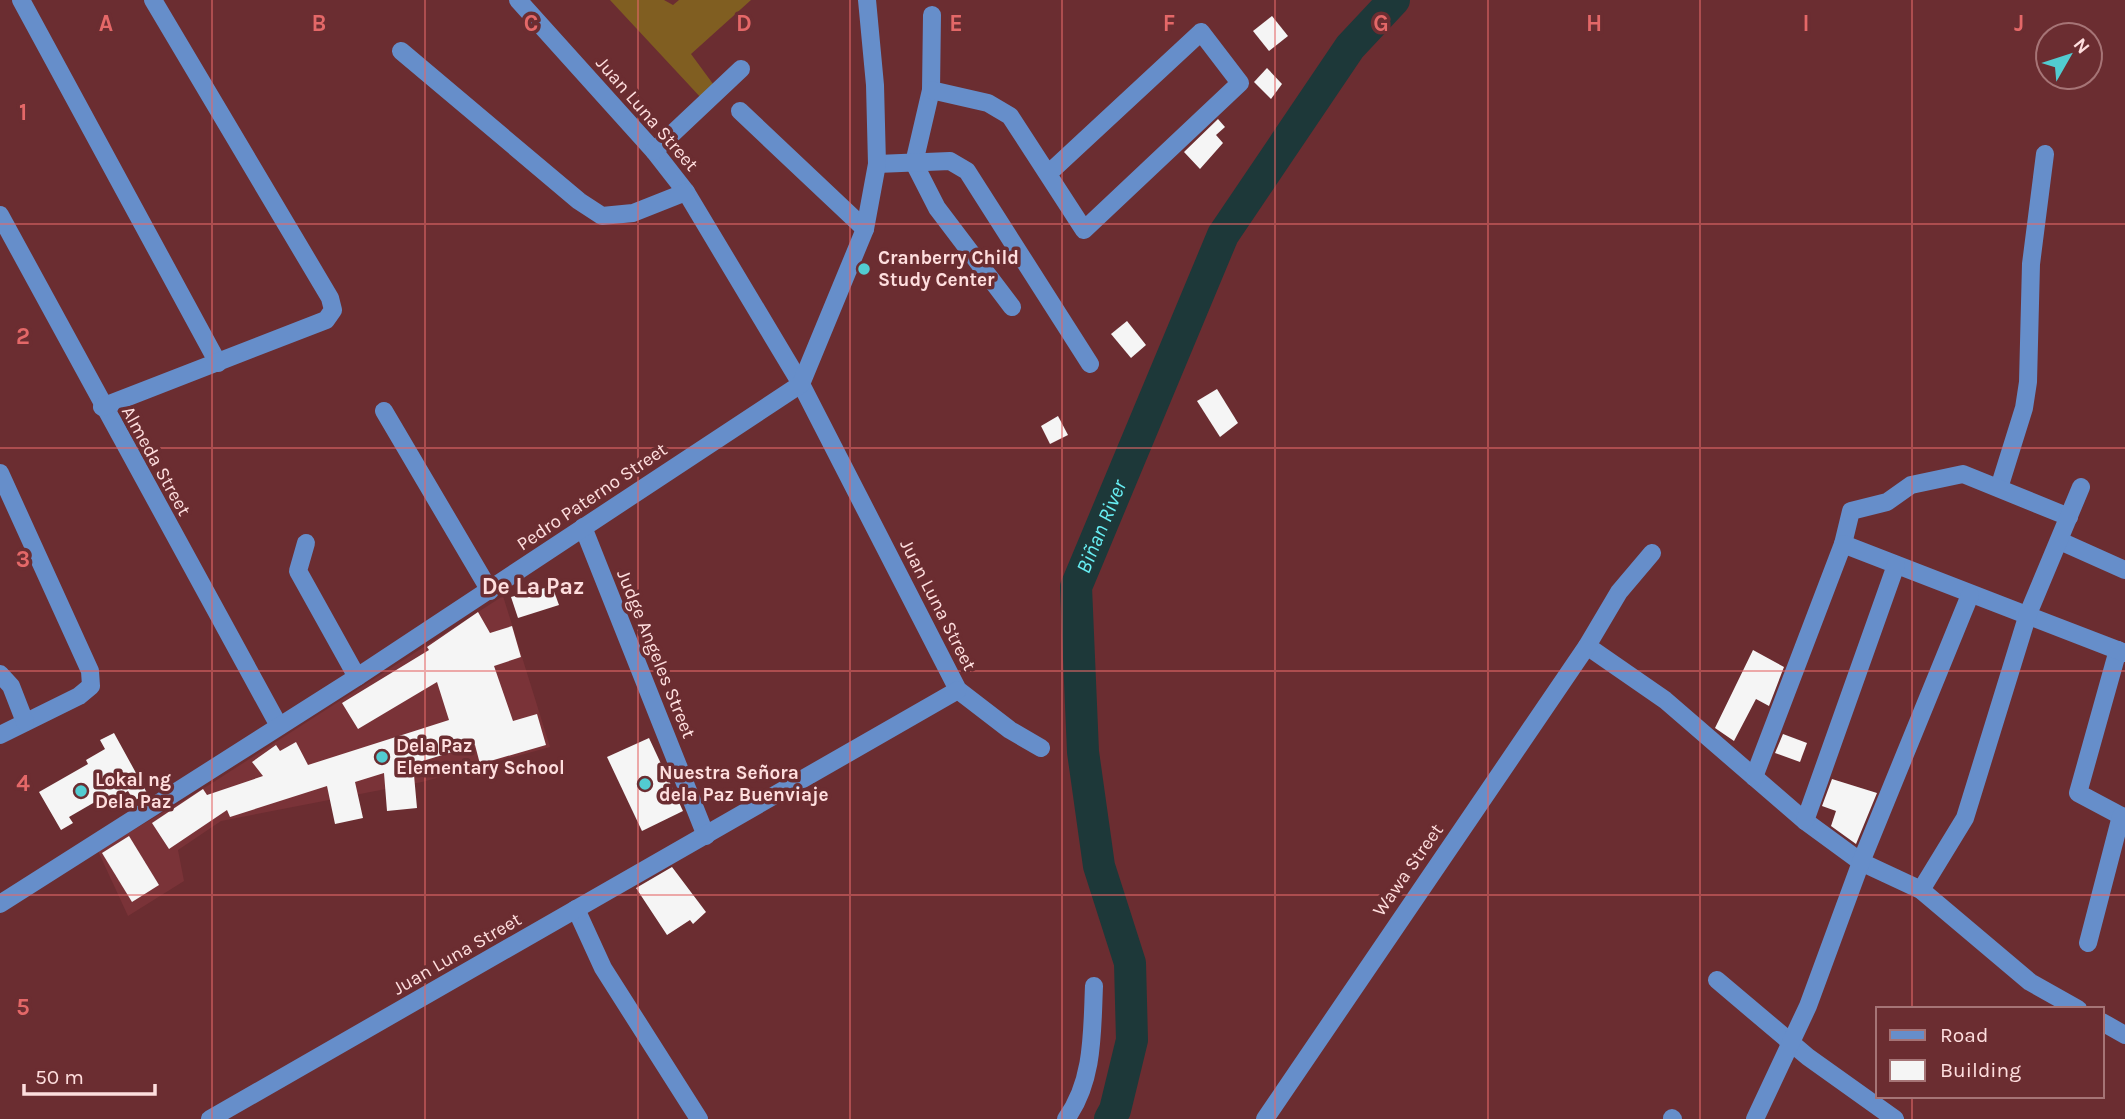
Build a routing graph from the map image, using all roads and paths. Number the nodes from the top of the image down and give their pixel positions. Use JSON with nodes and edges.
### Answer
{"nodes":[{"id":1,"x":21,"y":0,"type":"edge"},
{"id":2,"x":153,"y":0,"type":"edge"},
{"id":3,"x":518,"y":0,"type":"edge"},
{"id":4,"x":865,"y":2,"type":"edge"},
{"id":5,"x":932,"y":15,"type":"dead end"},
{"id":6,"x":401,"y":51,"type":"dead end"},
{"id":7,"x":741,"y":69,"type":"dead end"},
{"id":8,"x":931,"y":90,"type":"junction"},
{"id":9,"x":740,"y":111,"type":"dead end"},
{"id":10,"x":654,"y":151,"type":"junction"},
{"id":11,"x":2045,"y":154,"type":"dead end"},
{"id":12,"x":914,"y":163,"type":"junction"},
{"id":13,"x":877,"y":164,"type":"junction"},
{"id":14,"x":1049,"y":173,"type":"junction"},
{"id":15,"x":686,"y":192,"type":"junction"},
{"id":16,"x":0,"y":215,"type":"edge"},
{"id":17,"x":865,"y":229,"type":"junction"},
{"id":18,"x":1012,"y":307,"type":"dead end"},
{"id":19,"x":218,"y":363,"type":"junction"},
{"id":20,"x":1090,"y":364,"type":"dead end"},
{"id":21,"x":801,"y":384,"type":"junction"},
{"id":22,"x":102,"y":407,"type":"junction"},
{"id":23,"x":384,"y":411,"type":"dead end"},
{"id":24,"x":0,"y":473,"type":"edge"},
{"id":25,"x":1999,"y":488,"type":"junction"},
{"id":26,"x":2081,"y":488,"type":"dead end"},
{"id":27,"x":2069,"y":517,"type":"junction"},
{"id":28,"x":583,"y":527,"type":"junction"},
{"id":29,"x":2060,"y":541,"type":"junction"},
{"id":30,"x":306,"y":543,"type":"dead end"},
{"id":31,"x":1843,"y":544,"type":"junction"},
{"id":32,"x":1652,"y":553,"type":"dead end"},
{"id":33,"x":1896,"y":565,"type":"junction"},
{"id":34,"x":2125,"y":570,"type":"edge"},
{"id":35,"x":490,"y":591,"type":"junction"},
{"id":36,"x":1970,"y":595,"type":"junction"},
{"id":37,"x":2028,"y":614,"type":"junction"},
{"id":38,"x":1587,"y":646,"type":"junction"},
{"id":39,"x":2122,"y":652,"type":"edge"},
{"id":40,"x":0,"y":674,"type":"edge"},
{"id":41,"x":357,"y":677,"type":"junction"},
{"id":42,"x":958,"y":690,"type":"junction"},
{"id":43,"x":25,"y":722,"type":"junction"},
{"id":44,"x":279,"y":726,"type":"junction"},
{"id":45,"x":0,"y":735,"type":"edge"},
{"id":46,"x":1041,"y":748,"type":"dead end"},
{"id":47,"x":1754,"y":777,"type":"junction"},
{"id":48,"x":2123,"y":817,"type":"edge"},
{"id":49,"x":1805,"y":821,"type":"junction"},
{"id":50,"x":706,"y":836,"type":"junction"},
{"id":51,"x":1861,"y":862,"type":"junction"},
{"id":52,"x":1922,"y":890,"type":"junction"},
{"id":53,"x":0,"y":904,"type":"edge"},
{"id":54,"x":576,"y":909,"type":"junction"},
{"id":55,"x":2088,"y":943,"type":"dead end"},
{"id":56,"x":1717,"y":980,"type":"dead end"},
{"id":57,"x":1094,"y":986,"type":"dead end"},
{"id":58,"x":2074,"y":1007,"type":"edge"},
{"id":59,"x":2104,"y":1023,"type":"edge"},
{"id":60,"x":2125,"y":1035,"type":"edge"},
{"id":61,"x":1793,"y":1043,"type":"junction"},
{"id":62,"x":210,"y":1119,"type":"edge"},
{"id":63,"x":699,"y":1119,"type":"edge"},
{"id":64,"x":1066,"y":1119,"type":"edge"},
{"id":65,"x":1265,"y":1119,"type":"edge"},
{"id":66,"x":1755,"y":1119,"type":"edge"},
{"id":67,"x":1895,"y":1119,"type":"edge"}],
"edges":[{"from":1,"to":19,"type":"street"},
{"from":2,"to":19,"type":"street"},
{"from":3,"to":10,"type":"street","name":"Juan Luna Street"},
{"from":4,"to":13,"type":"street"},
{"from":5,"to":8,"type":"street"},
{"from":6,"to":15,"type":"street"},
{"from":7,"to":10,"type":"street"},
{"from":8,"to":12,"type":"street"},
{"from":8,"to":14,"type":"street"},
{"from":9,"to":17,"type":"street"},
{"from":10,"to":15,"type":"street","name":"Juan Luna Street"},
{"from":11,"to":25,"type":"street"},
{"from":12,"to":13,"type":"street"},
{"from":12,"to":18,"type":"street"},
{"from":12,"to":20,"type":"street"},
{"from":13,"to":17,"type":"street"},
{"from":14,"to":14,"type":"street"},
{"from":15,"to":21,"type":"street","name":"Juan Luna Street"},
{"from":16,"to":22,"type":"street","name":"Almeda Street"},
{"from":17,"to":21,"type":"street"},
{"from":19,"to":22,"type":"street"},
{"from":21,"to":28,"type":"street","name":"Pedro Paterno Street"},
{"from":21,"to":42,"type":"street","name":"Juan Luna Street"},
{"from":22,"to":44,"type":"street","name":"Almeda Street"},
{"from":23,"to":35,"type":"street"},
{"from":24,"to":43,"type":"street"},
{"from":25,"to":27,"type":"street"},
{"from":25,"to":31,"type":"street"},
{"from":26,"to":27,"type":"street"},
{"from":27,"to":29,"type":"street"},
{"from":28,"to":35,"type":"street","name":"Pedro Paterno Street"},
{"from":28,"to":50,"type":"street","name":"Judge Angeles Street"},
{"from":29,"to":34,"type":"street"},
{"from":29,"to":37,"type":"street"},
{"from":30,"to":41,"type":"street"},
{"from":31,"to":33,"type":"street"},
{"from":31,"to":47,"type":"street"},
{"from":32,"to":38,"type":"street","name":"Wawa Street"},
{"from":33,"to":36,"type":"street"},
{"from":33,"to":49,"type":"street"},
{"from":35,"to":41,"type":"street","name":"Pedro Paterno Street"},
{"from":36,"to":37,"type":"street"},
{"from":36,"to":51,"type":"street"},
{"from":37,"to":39,"type":"street"},
{"from":37,"to":52,"type":"street"},
{"from":38,"to":47,"type":"street"},
{"from":38,"to":65,"type":"street","name":"Wawa Street"},
{"from":39,"to":48,"type":"street"},
{"from":40,"to":43,"type":"street"},
{"from":41,"to":44,"type":"street","name":"Pedro Paterno Street"},
{"from":42,"to":46,"type":"street"},
{"from":42,"to":50,"type":"street","name":"Juan Luna Street"},
{"from":43,"to":45,"type":"street"},
{"from":44,"to":53,"type":"street","name":"Pedro Paterno Street"},
{"from":47,"to":49,"type":"street"},
{"from":48,"to":55,"type":"street"},
{"from":49,"to":51,"type":"street"},
{"from":50,"to":54,"type":"street","name":"Juan Luna Street"},
{"from":51,"to":52,"type":"street"},
{"from":51,"to":61,"type":"street"},
{"from":52,"to":58,"type":"street"},
{"from":54,"to":62,"type":"street","name":"Juan Luna Street"},
{"from":54,"to":63,"type":"street"},
{"from":56,"to":61,"type":"street"},
{"from":57,"to":64,"type":"street"},
{"from":59,"to":60,"type":"street"},
{"from":61,"to":66,"type":"street"},
{"from":61,"to":67,"type":"street"}]}
